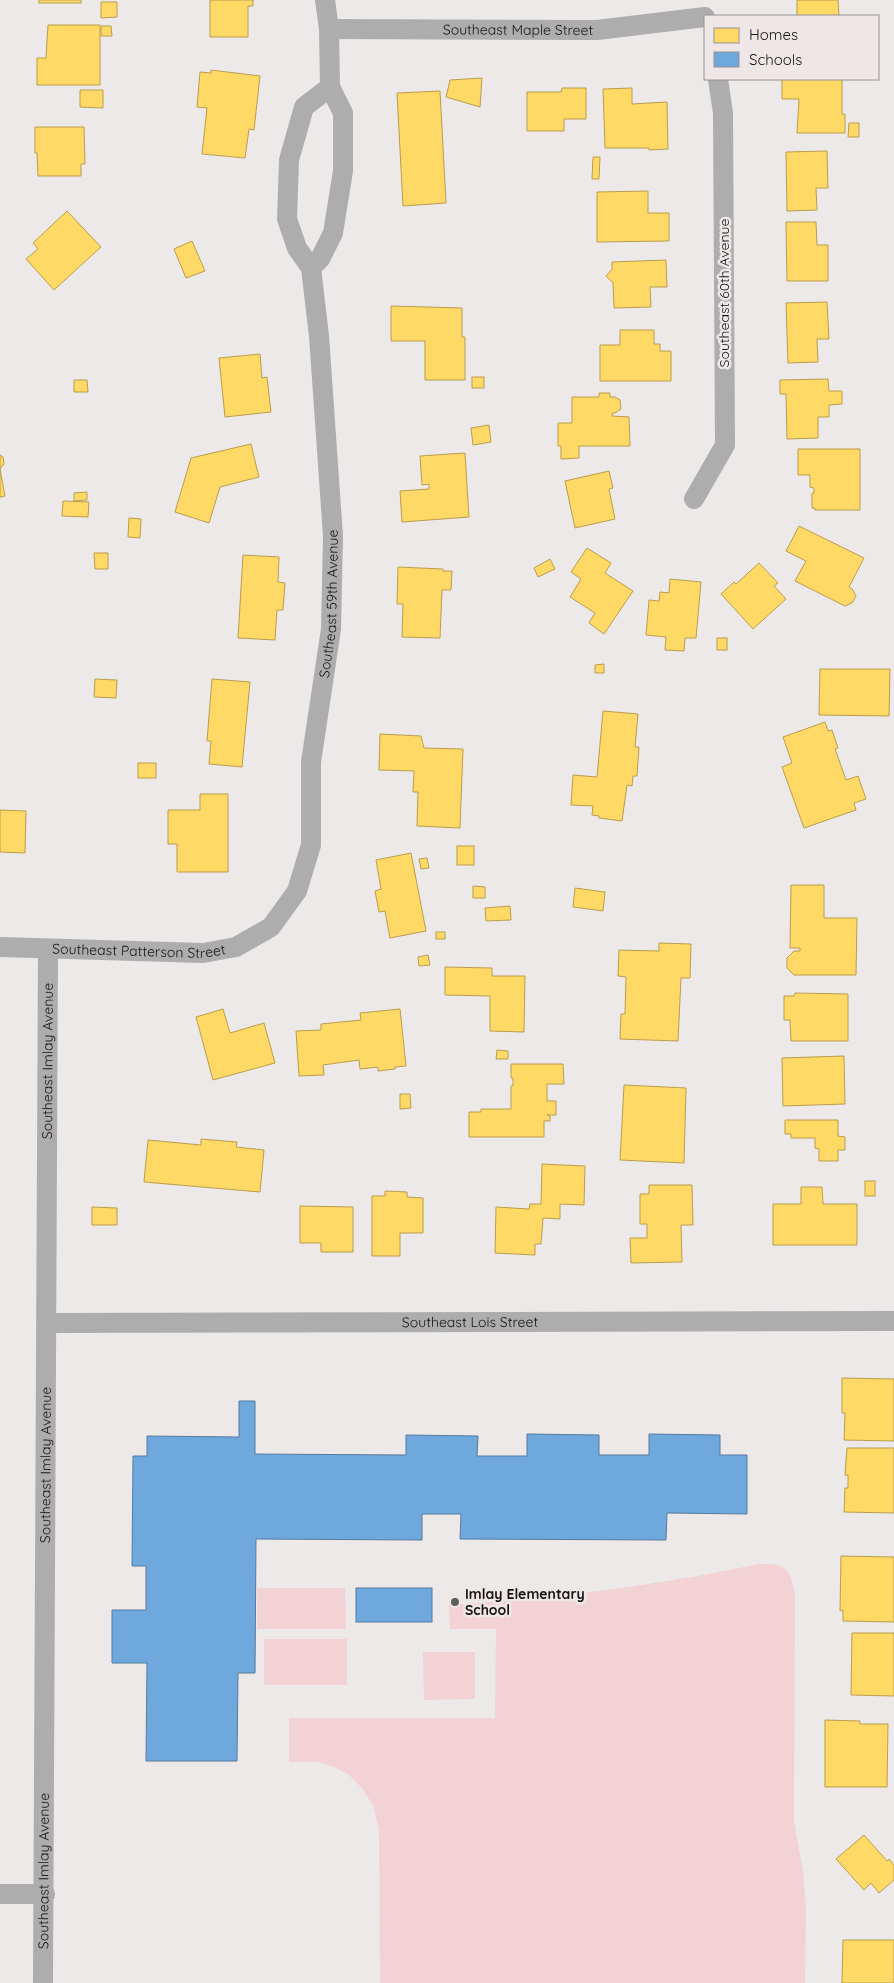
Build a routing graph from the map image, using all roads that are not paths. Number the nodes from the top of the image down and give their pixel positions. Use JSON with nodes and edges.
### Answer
{"nodes":[{"id":1,"x":326,"y":0,"type":"edge"},
{"id":2,"x":708,"y":0,"type":"edge"},
{"id":3,"x":710,"y":15,"type":"edge"},
{"id":4,"x":704,"y":17,"type":"edge"},
{"id":5,"x":328,"y":29,"type":"junction"},
{"id":6,"x":718,"y":80,"type":"edge"},
{"id":7,"x":330,"y":87,"type":"junction"},
{"id":8,"x":311,"y":268,"type":"junction"},
{"id":9,"x":694,"y":499,"type":"dead end"},
{"id":10,"x":271,"y":927,"type":"joint"},
{"id":11,"x":0,"y":948,"type":"edge"},
{"id":12,"x":48,"y":949,"type":"junction"},
{"id":13,"x":894,"y":1321,"type":"edge"},
{"id":14,"x":48,"y":1323,"type":"junction"},
{"id":15,"x":0,"y":1894,"type":"edge"},
{"id":16,"x":45,"y":1894,"type":"junction"},
{"id":17,"x":43,"y":1983,"type":"edge"}],
"edges":[{"from":1,"to":5,"type":"street"},
{"from":2,"to":3,"type":"street"},
{"from":4,"to":5,"type":"street","name":"Southeast Maple Street"},
{"from":5,"to":7,"type":"street"},
{"from":6,"to":9,"type":"street","name":"Southeast 60th Avenue"},
{"from":7,"to":8,"type":"street"},
{"from":7,"to":8,"type":"street","name":"Southeast 59th Avenue"},
{"from":8,"to":10,"type":"street","name":"Southeast 59th Avenue"},
{"from":10,"to":12,"type":"street","name":"Southeast Patterson Street"},
{"from":11,"to":12,"type":"street","name":"Southeast Patterson Street"},
{"from":12,"to":14,"type":"street","name":"Southeast Imlay Avenue"},
{"from":13,"to":14,"type":"street","name":"Southeast Lois Street"},
{"from":14,"to":16,"type":"street","name":"Southeast Imlay Avenue"},
{"from":15,"to":16,"type":"street"},
{"from":16,"to":17,"type":"street","name":"Southeast Imlay Avenue"}]}
